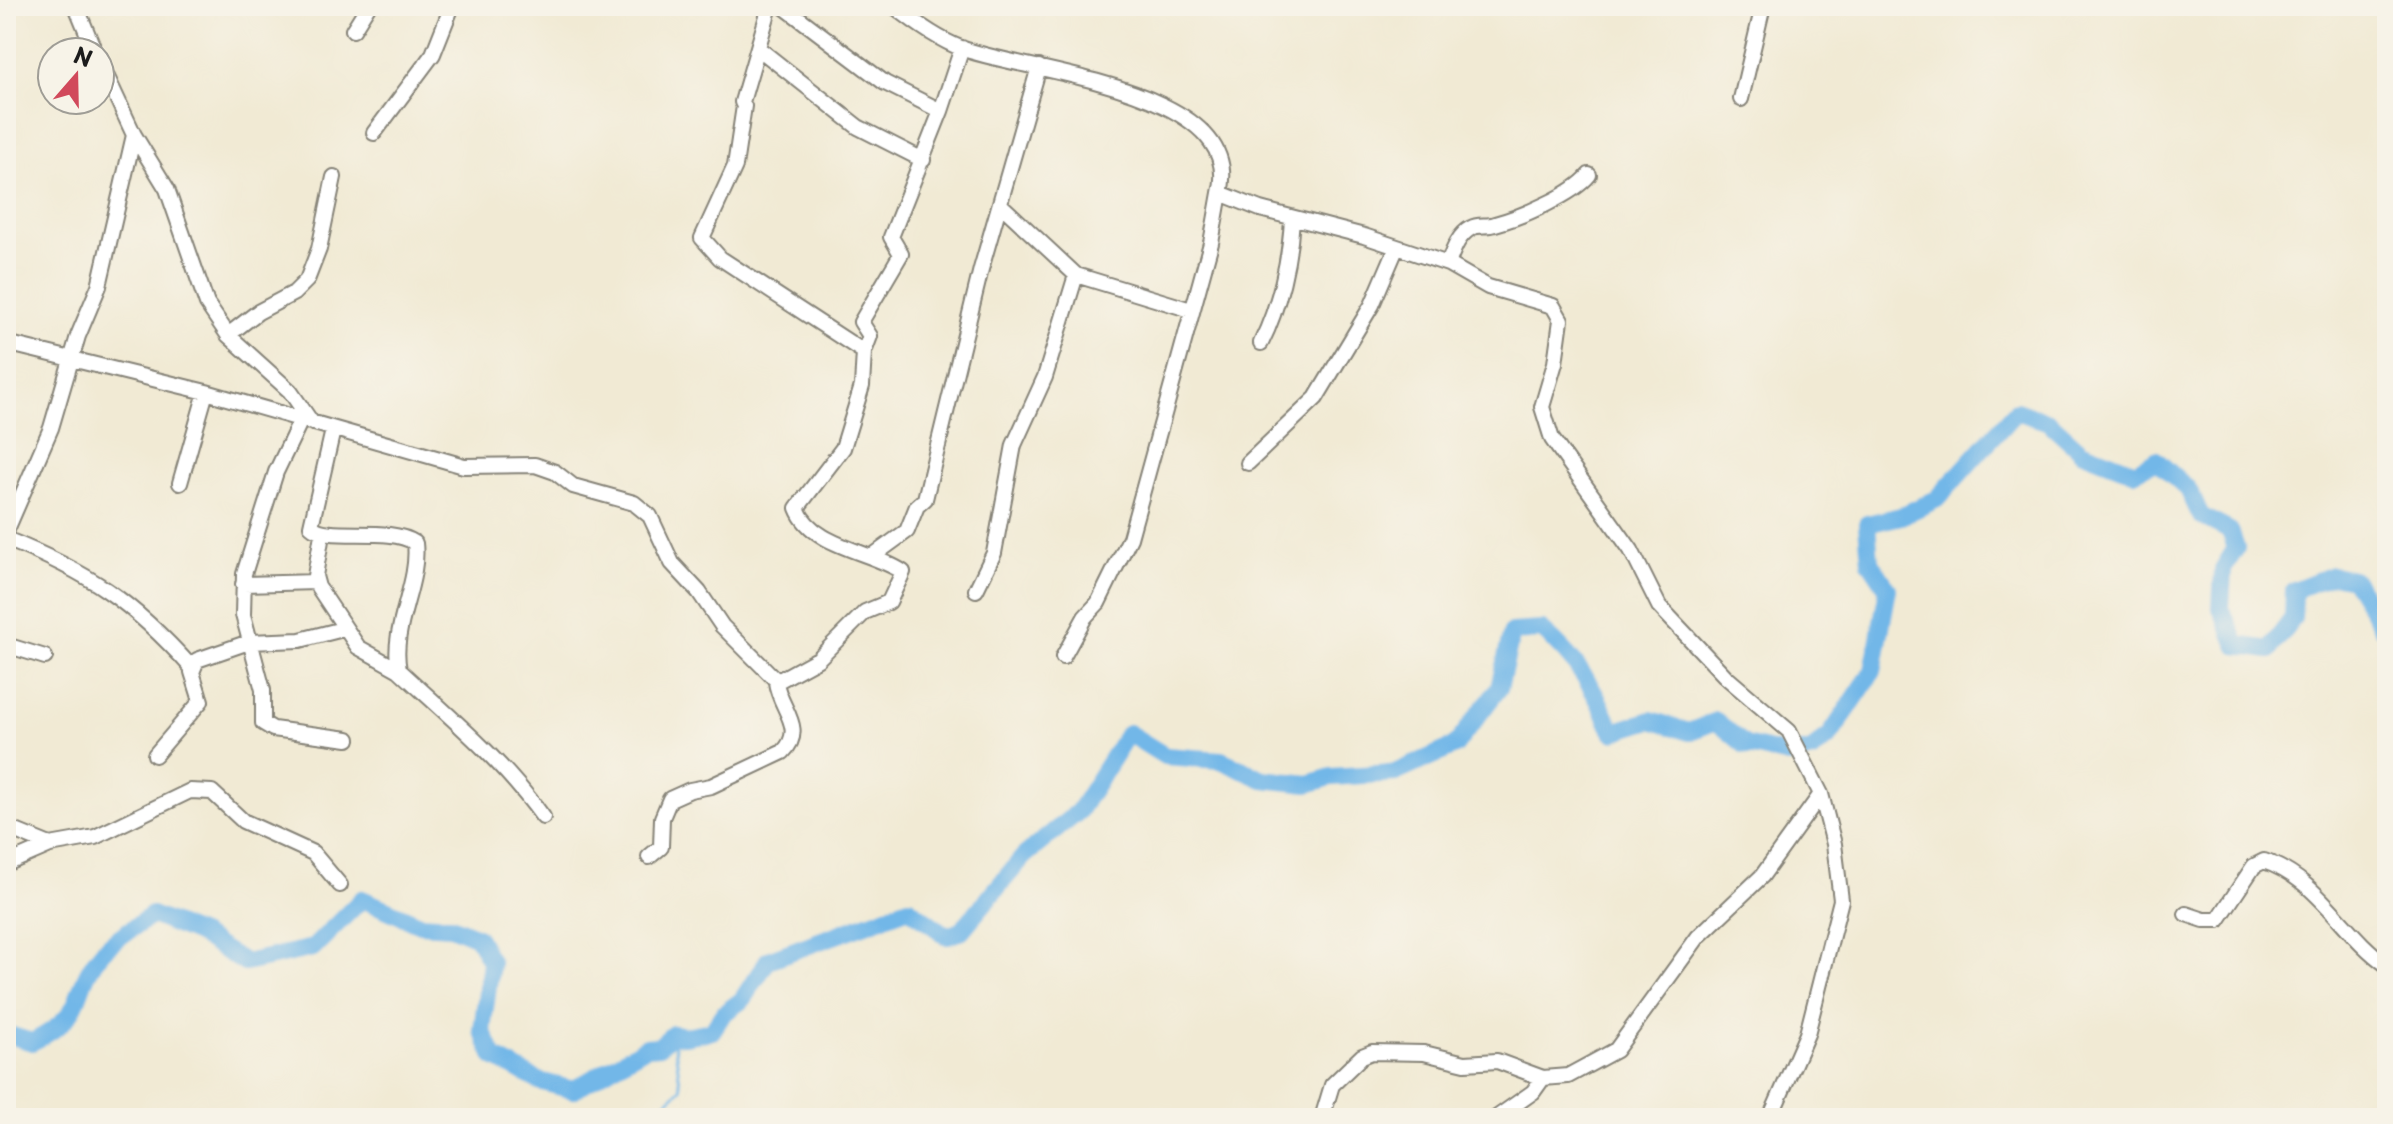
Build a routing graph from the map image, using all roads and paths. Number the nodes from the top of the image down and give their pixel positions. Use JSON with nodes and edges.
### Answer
{"nodes":[{"id":1,"x":76,"y":6,"type":"edge"},
{"id":2,"x":368,"y":6,"type":"edge"},
{"id":3,"x":452,"y":6,"type":"edge"},
{"id":4,"x":770,"y":6,"type":"edge"},
{"id":5,"x":783,"y":6,"type":"edge"},
{"id":6,"x":894,"y":6,"type":"edge"},
{"id":7,"x":1763,"y":6,"type":"edge"},
{"id":8,"x":353,"y":30,"type":"dead end"},
{"id":9,"x":88,"y":36,"type":"edge"},
{"id":10,"x":758,"y":48,"type":"junction"},
{"id":11,"x":962,"y":48,"type":"junction"},
{"id":12,"x":1039,"y":67,"type":"junction"},
{"id":13,"x":116,"y":96,"type":"edge"},
{"id":14,"x":1741,"y":99,"type":"dead end"},
{"id":15,"x":941,"y":111,"type":"junction"},
{"id":16,"x":374,"y":133,"type":"dead end"},
{"id":17,"x":134,"y":135,"type":"junction"},
{"id":18,"x":923,"y":160,"type":"junction"},
{"id":19,"x":1589,"y":175,"type":"dead end"},
{"id":20,"x":334,"y":177,"type":"dead end"},
{"id":21,"x":1220,"y":193,"type":"junction"},
{"id":22,"x":1001,"y":205,"type":"junction"},
{"id":23,"x":1292,"y":219,"type":"junction"},
{"id":24,"x":1396,"y":249,"type":"junction"},
{"id":25,"x":1448,"y":264,"type":"junction"},
{"id":26,"x":1076,"y":275,"type":"junction"},
{"id":27,"x":1191,"y":310,"type":"junction"},
{"id":28,"x":228,"y":335,"type":"junction"},
{"id":29,"x":6,"y":343,"type":"edge"},
{"id":30,"x":1261,"y":343,"type":"dead end"},
{"id":31,"x":864,"y":352,"type":"junction"},
{"id":32,"x":72,"y":360,"type":"junction"},
{"id":33,"x":206,"y":392,"type":"junction"},
{"id":34,"x":306,"y":421,"type":"junction"},
{"id":35,"x":333,"y":430,"type":"junction"},
{"id":36,"x":1248,"y":463,"type":"dead end"},
{"id":37,"x":180,"y":483,"type":"dead end"},
{"id":38,"x":6,"y":532,"type":"edge"},
{"id":39,"x":322,"y":534,"type":"junction"},
{"id":40,"x":6,"y":539,"type":"edge"},
{"id":41,"x":874,"y":555,"type":"junction"},
{"id":42,"x":316,"y":582,"type":"junction"},
{"id":43,"x":243,"y":584,"type":"junction"},
{"id":44,"x":976,"y":590,"type":"dead end"},
{"id":45,"x":343,"y":629,"type":"junction"},
{"id":46,"x":249,"y":642,"type":"junction"},
{"id":47,"x":6,"y":645,"type":"edge"},
{"id":48,"x":45,"y":657,"type":"dead end"},
{"id":49,"x":1063,"y":657,"type":"dead end"},
{"id":50,"x":192,"y":668,"type":"junction"},
{"id":51,"x":399,"y":670,"type":"junction"},
{"id":52,"x":777,"y":681,"type":"junction"},
{"id":53,"x":348,"y":739,"type":"dead end"},
{"id":54,"x":155,"y":755,"type":"dead end"},
{"id":55,"x":1821,"y":794,"type":"junction"},
{"id":56,"x":543,"y":817,"type":"dead end"},
{"id":57,"x":6,"y":827,"type":"edge"},
{"id":58,"x":50,"y":845,"type":"junction"},
{"id":59,"x":649,"y":857,"type":"dead end"},
{"id":60,"x":6,"y":864,"type":"edge"},
{"id":61,"x":340,"y":885,"type":"dead end"},
{"id":62,"x":2186,"y":914,"type":"dead end"},
{"id":63,"x":2387,"y":965,"type":"edge"},
{"id":64,"x":1543,"y":1078,"type":"junction"},
{"id":65,"x":1322,"y":1118,"type":"edge"},
{"id":66,"x":1496,"y":1118,"type":"edge"},
{"id":67,"x":1770,"y":1118,"type":"edge"}],
"edges":[{"from":1,"to":9,"type":"street"},
{"from":2,"to":8,"type":"street"},
{"from":3,"to":16,"type":"street"},
{"from":4,"to":10,"type":"street"},
{"from":5,"to":15,"type":"street"},
{"from":6,"to":11,"type":"street"},
{"from":7,"to":14,"type":"street"},
{"from":10,"to":18,"type":"street"},
{"from":10,"to":31,"type":"street"},
{"from":11,"to":12,"type":"street"},
{"from":11,"to":15,"type":"street"},
{"from":12,"to":21,"type":"street"},
{"from":12,"to":22,"type":"street"},
{"from":13,"to":17,"type":"street"},
{"from":15,"to":18,"type":"street"},
{"from":17,"to":28,"type":"street"},
{"from":17,"to":32,"type":"street"},
{"from":18,"to":31,"type":"street"},
{"from":19,"to":25,"type":"street"},
{"from":20,"to":28,"type":"street"},
{"from":21,"to":23,"type":"street"},
{"from":21,"to":27,"type":"street"},
{"from":22,"to":26,"type":"street"},
{"from":22,"to":41,"type":"street"},
{"from":23,"to":24,"type":"street"},
{"from":23,"to":30,"type":"street"},
{"from":24,"to":25,"type":"street"},
{"from":24,"to":36,"type":"street"},
{"from":25,"to":55,"type":"street"},
{"from":26,"to":27,"type":"street"},
{"from":26,"to":44,"type":"street"},
{"from":27,"to":49,"type":"street"},
{"from":28,"to":34,"type":"street"},
{"from":29,"to":32,"type":"street"},
{"from":31,"to":41,"type":"street"},
{"from":32,"to":33,"type":"street"},
{"from":32,"to":38,"type":"street"},
{"from":33,"to":34,"type":"street"},
{"from":33,"to":37,"type":"street"},
{"from":34,"to":35,"type":"street"},
{"from":34,"to":43,"type":"street"},
{"from":35,"to":39,"type":"street"},
{"from":35,"to":52,"type":"street"},
{"from":39,"to":42,"type":"street"},
{"from":39,"to":51,"type":"street"},
{"from":40,"to":50,"type":"street"},
{"from":41,"to":52,"type":"street"},
{"from":42,"to":43,"type":"street"},
{"from":42,"to":45,"type":"street"},
{"from":43,"to":46,"type":"street"},
{"from":45,"to":46,"type":"street"},
{"from":45,"to":51,"type":"street"},
{"from":46,"to":50,"type":"street"},
{"from":46,"to":53,"type":"street"},
{"from":47,"to":48,"type":"street"},
{"from":50,"to":54,"type":"street"},
{"from":51,"to":56,"type":"street"},
{"from":52,"to":59,"type":"street"},
{"from":55,"to":64,"type":"street"},
{"from":55,"to":67,"type":"street"},
{"from":57,"to":58,"type":"street"},
{"from":58,"to":60,"type":"street"},
{"from":58,"to":61,"type":"street"},
{"from":62,"to":63,"type":"street"},
{"from":64,"to":65,"type":"street"},
{"from":64,"to":66,"type":"street"}]}
